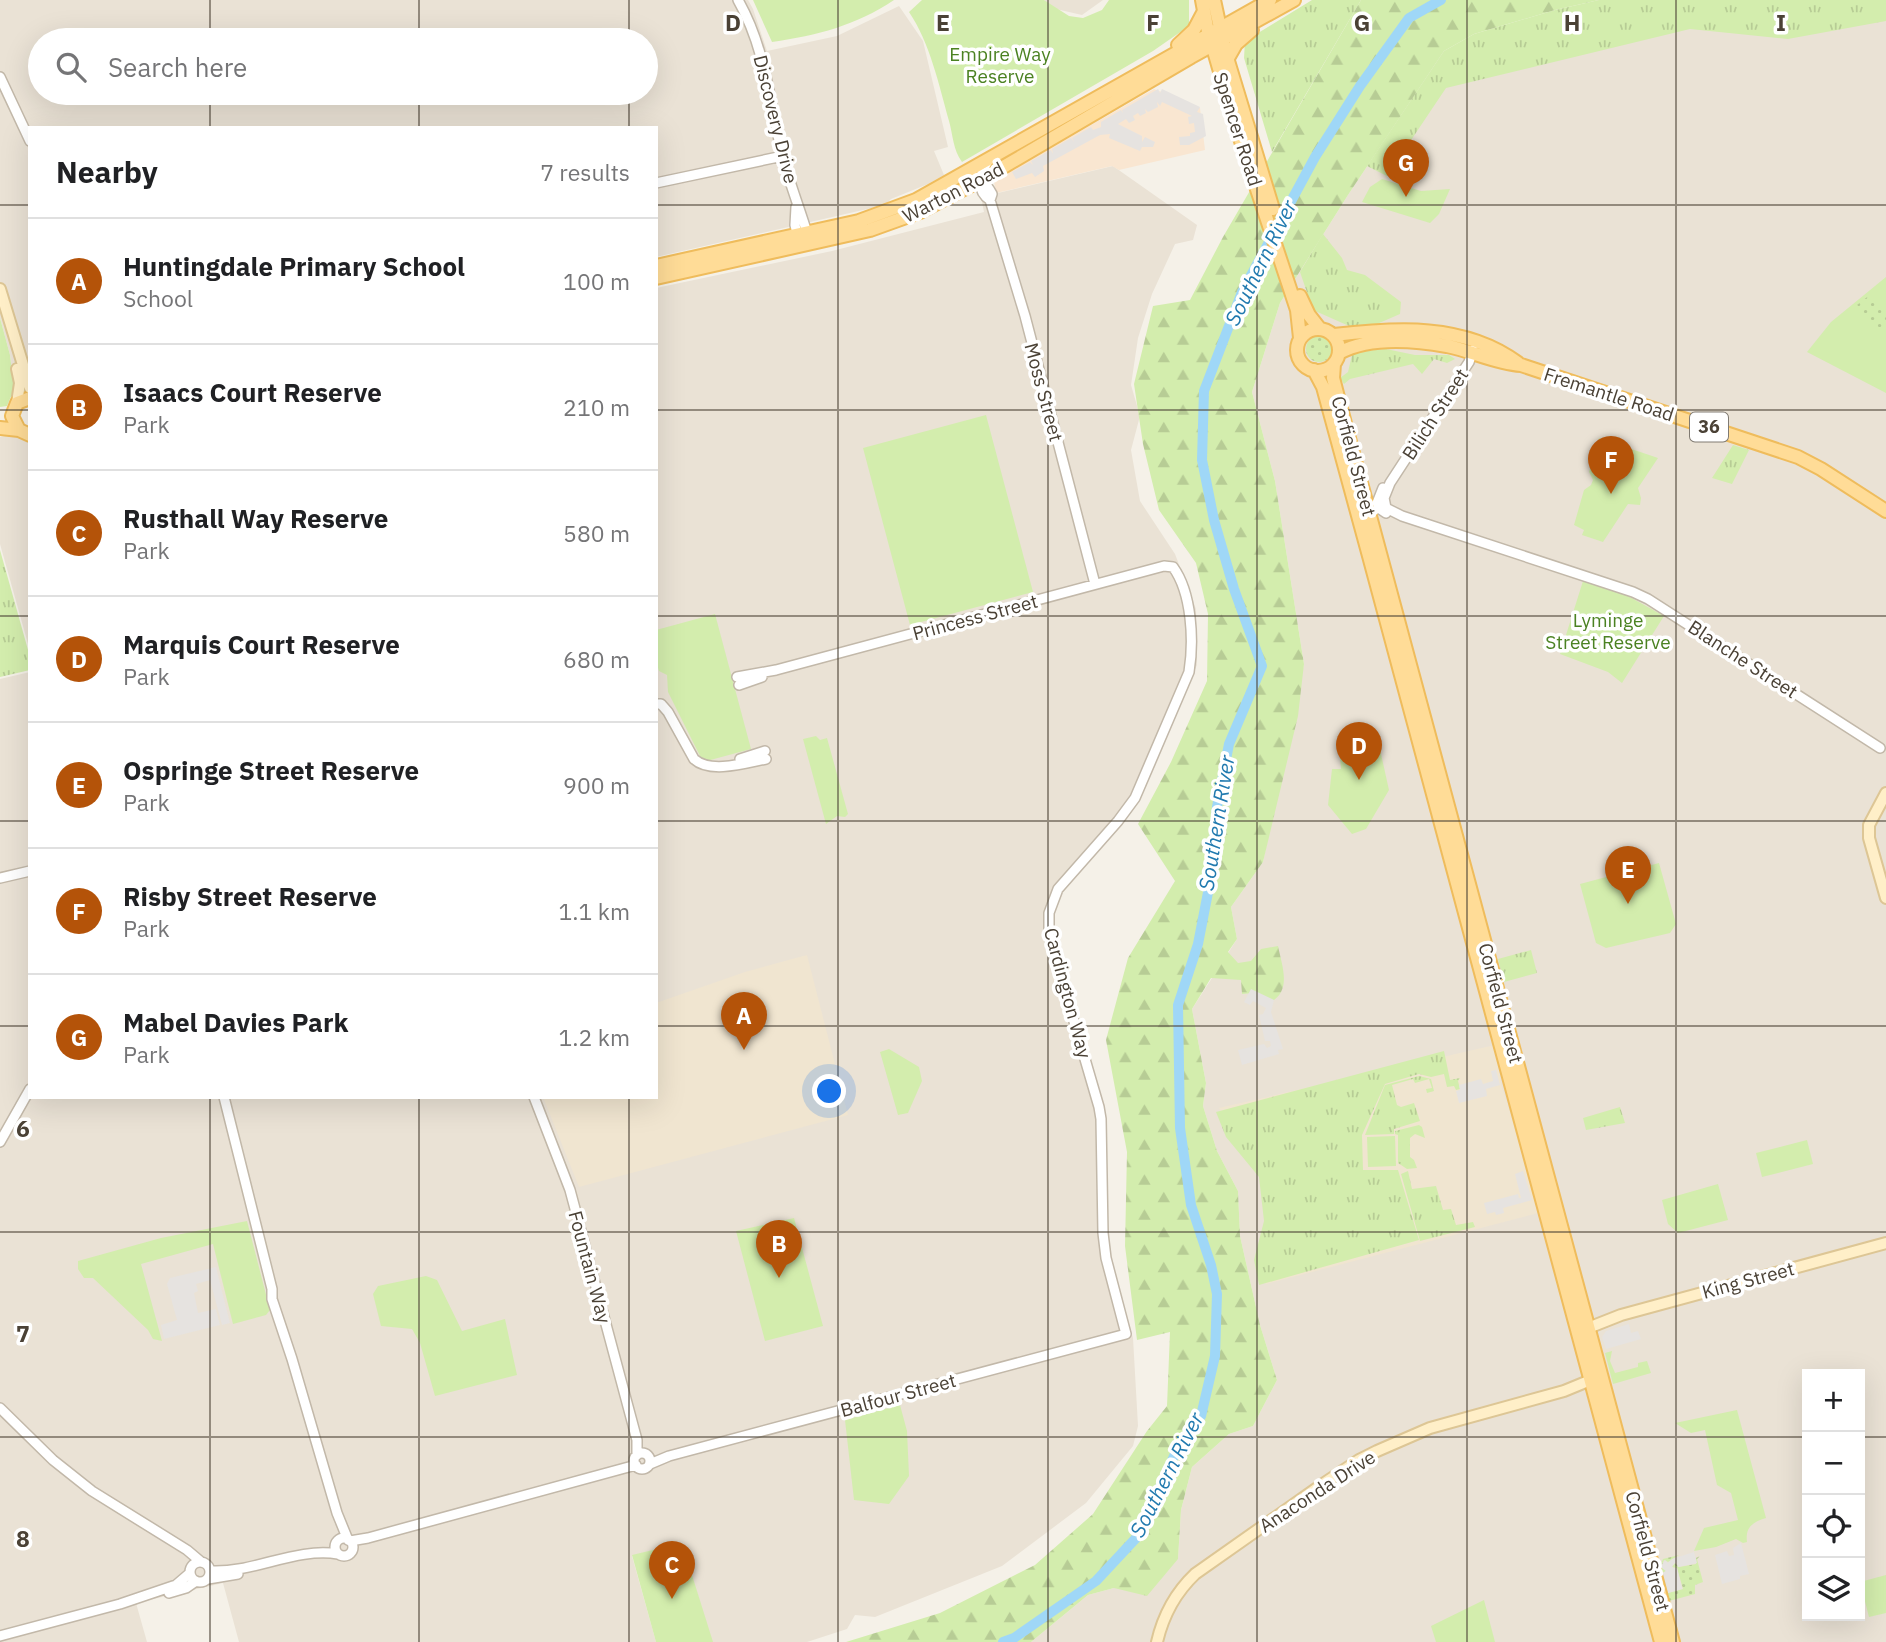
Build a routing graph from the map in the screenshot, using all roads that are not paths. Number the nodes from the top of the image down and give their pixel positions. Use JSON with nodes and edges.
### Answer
{"nodes":[{"id":1,"x":738,"y":0,"type":"edge"},
{"id":2,"x":1214,"y":0,"type":"edge"},
{"id":3,"x":1220,"y":0,"type":"edge"},
{"id":4,"x":1270,"y":0,"type":"edge"},
{"id":5,"x":1293,"y":1,"type":"edge"},
{"id":6,"x":1203,"y":5,"type":"edge"},
{"id":7,"x":1239,"y":17,"type":"junction"},
{"id":8,"x":1216,"y":37,"type":"junction"},
{"id":9,"x":1191,"y":57,"type":"junction"},
{"id":10,"x":1227,"y":58,"type":"junction"},
{"id":11,"x":1138,"y":73,"type":"junction"},
{"id":12,"x":0,"y":77,"type":"edge"},
{"id":13,"x":1090,"y":116,"type":"junction"},
{"id":14,"x":1046,"y":127,"type":"junction"},
{"id":15,"x":28,"y":137,"type":"edge"},
{"id":16,"x":1242,"y":146,"type":"junction"},
{"id":17,"x":1038,"y":147,"type":"junction"},
{"id":18,"x":1006,"y":150,"type":"junction"},
{"id":19,"x":783,"y":156,"type":"junction"},
{"id":20,"x":988,"y":161,"type":"junction"},
{"id":21,"x":963,"y":176,"type":"junction"},
{"id":22,"x":981,"y":180,"type":"junction"},
{"id":23,"x":658,"y":183,"type":"edge"},
{"id":24,"x":1268,"y":205,"type":"junction"},
{"id":25,"x":804,"y":239,"type":"junction"},
{"id":26,"x":1284,"y":258,"type":"junction"},
{"id":27,"x":659,"y":275,"type":"edge"},
{"id":28,"x":0,"y":289,"type":"edge"},
{"id":29,"x":0,"y":305,"type":"edge"},
{"id":30,"x":1320,"y":329,"type":"junction"},
{"id":31,"x":1334,"y":335,"type":"junction"},
{"id":32,"x":1300,"y":338,"type":"junction"},
{"id":33,"x":1474,"y":348,"type":"junction"},
{"id":34,"x":1337,"y":358,"type":"junction"},
{"id":35,"x":1314,"y":370,"type":"junction"},
{"id":36,"x":28,"y":381,"type":"edge"},
{"id":37,"x":28,"y":399,"type":"edge"},
{"id":38,"x":15,"y":407,"type":"junction"},
{"id":39,"x":0,"y":417,"type":"edge"},
{"id":40,"x":0,"y":428,"type":"edge"},
{"id":41,"x":24,"y":432,"type":"edge"},
{"id":42,"x":1390,"y":483,"type":"joint"},
{"id":43,"x":1886,"y":511,"type":"edge"},
{"id":44,"x":1174,"y":567,"type":"joint"},
{"id":45,"x":1095,"y":584,"type":"junction"},
{"id":46,"x":738,"y":681,"type":"dead end"},
{"id":47,"x":658,"y":704,"type":"edge"},
{"id":48,"x":1880,"y":748,"type":"dead end"},
{"id":49,"x":765,"y":755,"type":"dead end"},
{"id":50,"x":1886,"y":793,"type":"edge"},
{"id":51,"x":28,"y":871,"type":"edge"},
{"id":52,"x":0,"y":878,"type":"edge"},
{"id":53,"x":1886,"y":898,"type":"edge"},
{"id":54,"x":28,"y":1093,"type":"edge"},
{"id":55,"x":219,"y":1099,"type":"edge"},
{"id":56,"x":224,"y":1099,"type":"edge"},
{"id":57,"x":535,"y":1099,"type":"edge"},
{"id":58,"x":0,"y":1142,"type":"edge"},
{"id":59,"x":233,"y":1142,"type":"junction"},
{"id":60,"x":1886,"y":1243,"type":"edge"},
{"id":61,"x":1583,"y":1324,"type":"junction"},
{"id":62,"x":1126,"y":1334,"type":"joint"},
{"id":63,"x":1598,"y":1382,"type":"junction"},
{"id":64,"x":0,"y":1408,"type":"edge"},
{"id":65,"x":642,"y":1459,"type":"junction"},
{"id":66,"x":337,"y":1513,"type":"junction"},
{"id":67,"x":337,"y":1542,"type":"junction"},
{"id":68,"x":350,"y":1544,"type":"junction"},
{"id":69,"x":321,"y":1551,"type":"junction"},
{"id":70,"x":338,"y":1554,"type":"junction"},
{"id":71,"x":194,"y":1570,"type":"junction"},
{"id":72,"x":209,"y":1575,"type":"junction"},
{"id":73,"x":0,"y":1636,"type":"edge"},
{"id":74,"x":1157,"y":1642,"type":"edge"},
{"id":75,"x":1661,"y":1642,"type":"edge"},
{"id":76,"x":1673,"y":1642,"type":"edge"}],
"edges":[{"from":1,"to":19,"type":"street","name":"Discovery Drive"},
{"from":2,"to":8,"type":"main road","name":"Spencer Road"},
{"from":3,"to":7,"type":"main road"},
{"from":4,"to":7,"type":"main road"},
{"from":5,"to":8,"type":"main road"},
{"from":5,"to":10,"type":"main road"},
{"from":6,"to":8,"type":"main road","name":"Spencer Road"},
{"from":6,"to":11,"type":"main road"},
{"from":7,"to":8,"type":"main road"},
{"from":8,"to":9,"type":"main road","name":"Warton Road"},
{"from":8,"to":10,"type":"main road","name":"Spencer Road"},
{"from":8,"to":11,"type":"main road","name":"Warton Road"},
{"from":8,"to":16,"type":"main road","name":"Spencer Road"},
{"from":9,"to":13,"type":"main road","name":"Warton Road"},
{"from":9,"to":16,"type":"main road"},
{"from":10,"to":24,"type":"main road","name":"Spencer Road"},
{"from":11,"to":14,"type":"main road","name":"Warton Road"},
{"from":12,"to":15,"type":"street"},
{"from":13,"to":14,"type":"main road"},
{"from":13,"to":17,"type":"main road","name":"Warton Road"},
{"from":14,"to":18,"type":"main road","name":"Warton Road"},
{"from":16,"to":24,"type":"main road","name":"Spencer Road"},
{"from":17,"to":18,"type":"main road"},
{"from":17,"to":22,"type":"main road","name":"Warton Road"},
{"from":18,"to":20,"type":"main road","name":"Warton Road"},
{"from":19,"to":23,"type":"street"},
{"from":19,"to":25,"type":"street","name":"Discovery Drive"},
{"from":20,"to":21,"type":"main road","name":"Warton Road"},
{"from":20,"to":22,"type":"street"},
{"from":21,"to":22,"type":"street"},
{"from":21,"to":25,"type":"main road","name":"Warton Road"},
{"from":22,"to":25,"type":"main road","name":"Warton Road"},
{"from":22,"to":45,"type":"street","name":"Moss Street"},
{"from":24,"to":26,"type":"main road","name":"Spencer Road"},
{"from":25,"to":27,"type":"main road","name":"Warton Road"},
{"from":26,"to":30,"type":"main road","name":"Spencer Road"},
{"from":26,"to":32,"type":"main road","name":"Spencer Road"},
{"from":28,"to":36,"type":"main road"},
{"from":29,"to":38,"type":"main road"},
{"from":30,"to":31,"type":"main road","number":"36"},
{"from":30,"to":32,"type":"main road"},
{"from":31,"to":33,"type":"main road","name":"Fremantle Road","number":"36"},
{"from":31,"to":34,"type":"main road"},
{"from":32,"to":35,"type":"main road"},
{"from":33,"to":34,"type":"main road","name":"Fremantle Road","number":"36"},
{"from":33,"to":42,"type":"street","name":"Bilich Street"},
{"from":33,"to":43,"type":"main road","name":"Fremantle Road","number":"36"},
{"from":34,"to":35,"type":"main road","number":"36"},
{"from":34,"to":61,"type":"main road","name":"Corfield Street"},
{"from":35,"to":61,"type":"main road","name":"Corfield Street"},
{"from":37,"to":38,"type":"main road"},
{"from":38,"to":39,"type":"main road"},
{"from":38,"to":41,"type":"main road"},
{"from":40,"to":41,"type":"main road"},
{"from":42,"to":48,"type":"street","name":"Blanche Street"},
{"from":44,"to":45,"type":"street","name":"Princess Street"},
{"from":44,"to":62,"type":"street","name":"Cardington Way"},
{"from":45,"to":46,"type":"street","name":"Princess Street"},
{"from":47,"to":49,"type":"street"},
{"from":50,"to":53,"type":"main road"},
{"from":51,"to":52,"type":"street"},
{"from":54,"to":58,"type":"street"},
{"from":55,"to":59,"type":"street"},
{"from":56,"to":59,"type":"street"},
{"from":57,"to":65,"type":"street","name":"Fountain Way"},
{"from":59,"to":66,"type":"street"},
{"from":60,"to":61,"type":"main road","name":"King Street"},
{"from":61,"to":63,"type":"main road","name":"Corfield Street"},
{"from":62,"to":65,"type":"street","name":"Balfour Street"},
{"from":63,"to":74,"type":"main road","name":"Anaconda Drive"},
{"from":63,"to":75,"type":"main road","name":"Corfield Street"},
{"from":63,"to":76,"type":"main road","name":"Corfield Street"},
{"from":64,"to":71,"type":"street"},
{"from":65,"to":68,"type":"street","name":"Balfour Street"},
{"from":66,"to":67,"type":"street"},
{"from":66,"to":68,"type":"street"},
{"from":67,"to":68,"type":"street"},
{"from":67,"to":69,"type":"street"},
{"from":67,"to":70,"type":"street"},
{"from":68,"to":70,"type":"street"},
{"from":69,"to":70,"type":"street"},
{"from":69,"to":72,"type":"street"},
{"from":71,"to":72,"type":"street"},
{"from":71,"to":72,"type":"street"},
{"from":71,"to":73,"type":"street"}]}
